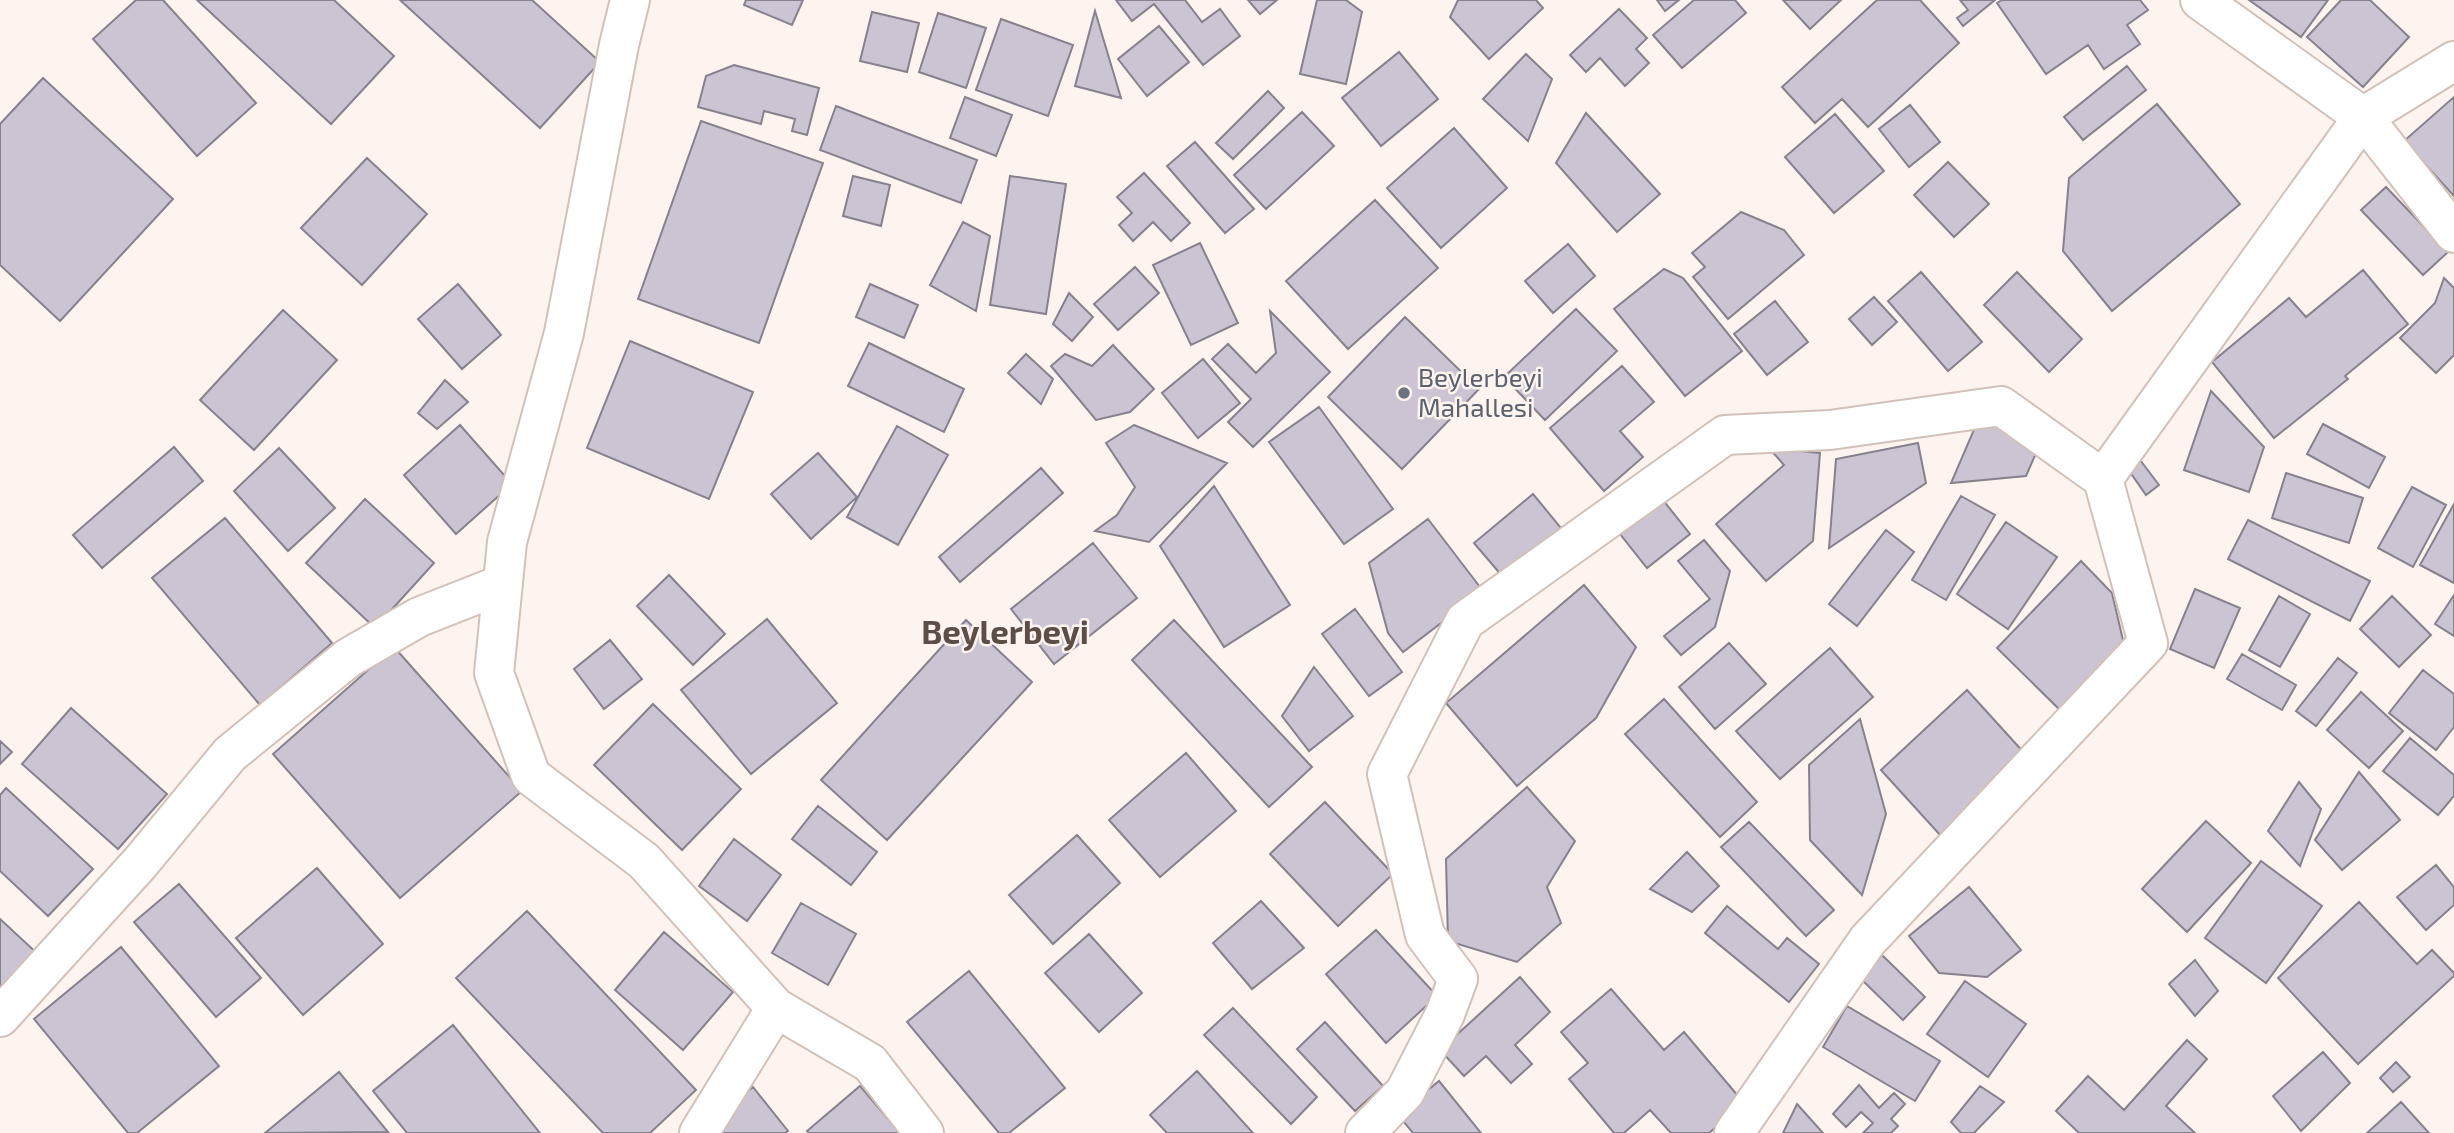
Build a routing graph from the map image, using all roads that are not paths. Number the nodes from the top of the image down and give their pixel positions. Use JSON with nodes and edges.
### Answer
{"nodes":[{"id":1,"x":631,"y":0,"type":"edge"},
{"id":2,"x":2200,"y":0,"type":"edge"},
{"id":3,"x":2454,"y":61,"type":"edge"},
{"id":4,"x":2363,"y":117,"type":"junction"},
{"id":5,"x":2454,"y":233,"type":"edge"},
{"id":6,"x":2103,"y":479,"type":"junction"},
{"id":7,"x":503,"y":584,"type":"junction"},
{"id":8,"x":776,"y":1007,"type":"junction"},
{"id":9,"x":0,"y":1017,"type":"edge"},
{"id":10,"x":699,"y":1133,"type":"edge"},
{"id":11,"x":924,"y":1133,"type":"edge"},
{"id":12,"x":1365,"y":1133,"type":"edge"},
{"id":13,"x":1734,"y":1133,"type":"edge"}],
"edges":[{"from":1,"to":7,"type":"street"},
{"from":2,"to":4,"type":"street"},
{"from":3,"to":4,"type":"street"},
{"from":4,"to":5,"type":"street"},
{"from":4,"to":6,"type":"street"},
{"from":6,"to":12,"type":"street"},
{"from":6,"to":13,"type":"street"},
{"from":7,"to":8,"type":"street"},
{"from":7,"to":9,"type":"street"},
{"from":8,"to":10,"type":"street"},
{"from":8,"to":11,"type":"street"}]}
